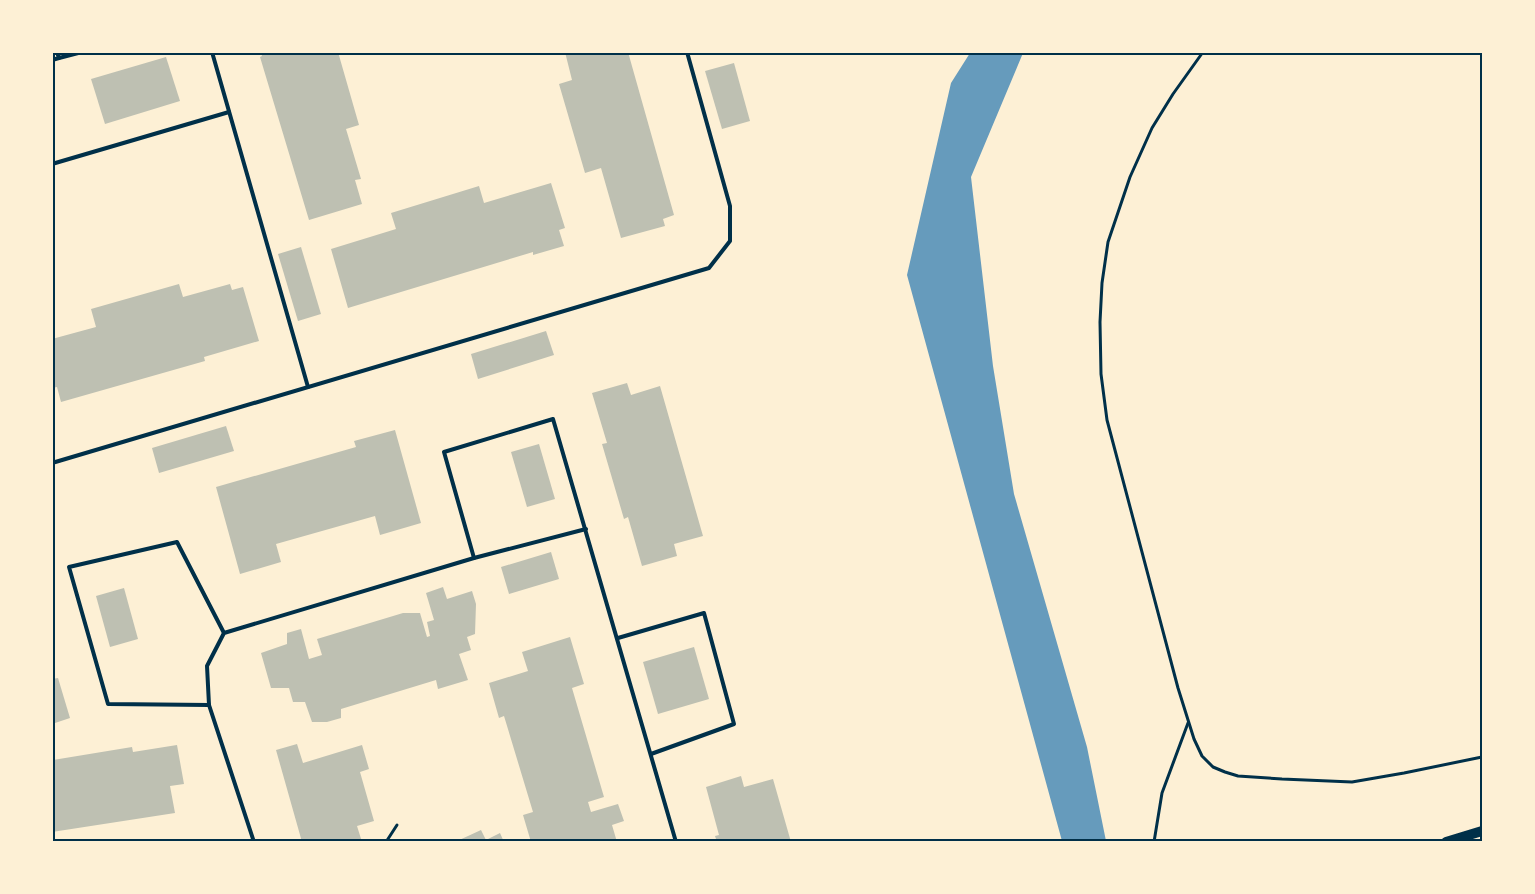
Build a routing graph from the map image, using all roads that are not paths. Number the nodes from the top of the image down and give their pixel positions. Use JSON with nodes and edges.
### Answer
{"nodes":[{"id":1,"x":57,"y":52,"type":"edge"},
{"id":2,"x":82,"y":52,"type":"edge"},
{"id":3,"x":212,"y":52,"type":"edge"},
{"id":4,"x":687,"y":52,"type":"edge"},
{"id":5,"x":59,"y":58,"type":"junction"},
{"id":6,"x":52,"y":60,"type":"edge"},
{"id":7,"x":229,"y":112,"type":"junction"},
{"id":8,"x":52,"y":164,"type":"edge"},
{"id":9,"x":308,"y":387,"type":"junction"},
{"id":10,"x":52,"y":463,"type":"edge"},
{"id":11,"x":586,"y":530,"type":"junction"},
{"id":12,"x":474,"y":558,"type":"junction"},
{"id":13,"x":224,"y":633,"type":"junction"},
{"id":14,"x":618,"y":638,"type":"junction"},
{"id":15,"x":209,"y":705,"type":"junction"},
{"id":16,"x":651,"y":754,"type":"junction"},
{"id":17,"x":1482,"y":831,"type":"edge"},
{"id":18,"x":254,"y":842,"type":"edge"},
{"id":19,"x":676,"y":842,"type":"edge"},
{"id":20,"x":1446,"y":842,"type":"edge"}],
"edges":[{"from":1,"to":5,"type":"lane"},
{"from":2,"to":5,"type":"lane"},
{"from":3,"to":7,"type":"lane"},
{"from":4,"to":9,"type":"lane"},
{"from":5,"to":6,"type":"lane"},
{"from":7,"to":8,"type":"lane"},
{"from":7,"to":9,"type":"lane"},
{"from":9,"to":10,"type":"lane"},
{"from":11,"to":12,"type":"lane"},
{"from":11,"to":12,"type":"lane"},
{"from":11,"to":14,"type":"lane"},
{"from":12,"to":13,"type":"lane"},
{"from":13,"to":15,"type":"lane"},
{"from":13,"to":15,"type":"lane"},
{"from":14,"to":16,"type":"lane"},
{"from":14,"to":16,"type":"lane"},
{"from":15,"to":18,"type":"lane"},
{"from":16,"to":19,"type":"lane"},
{"from":17,"to":20,"type":"main road"}]}
